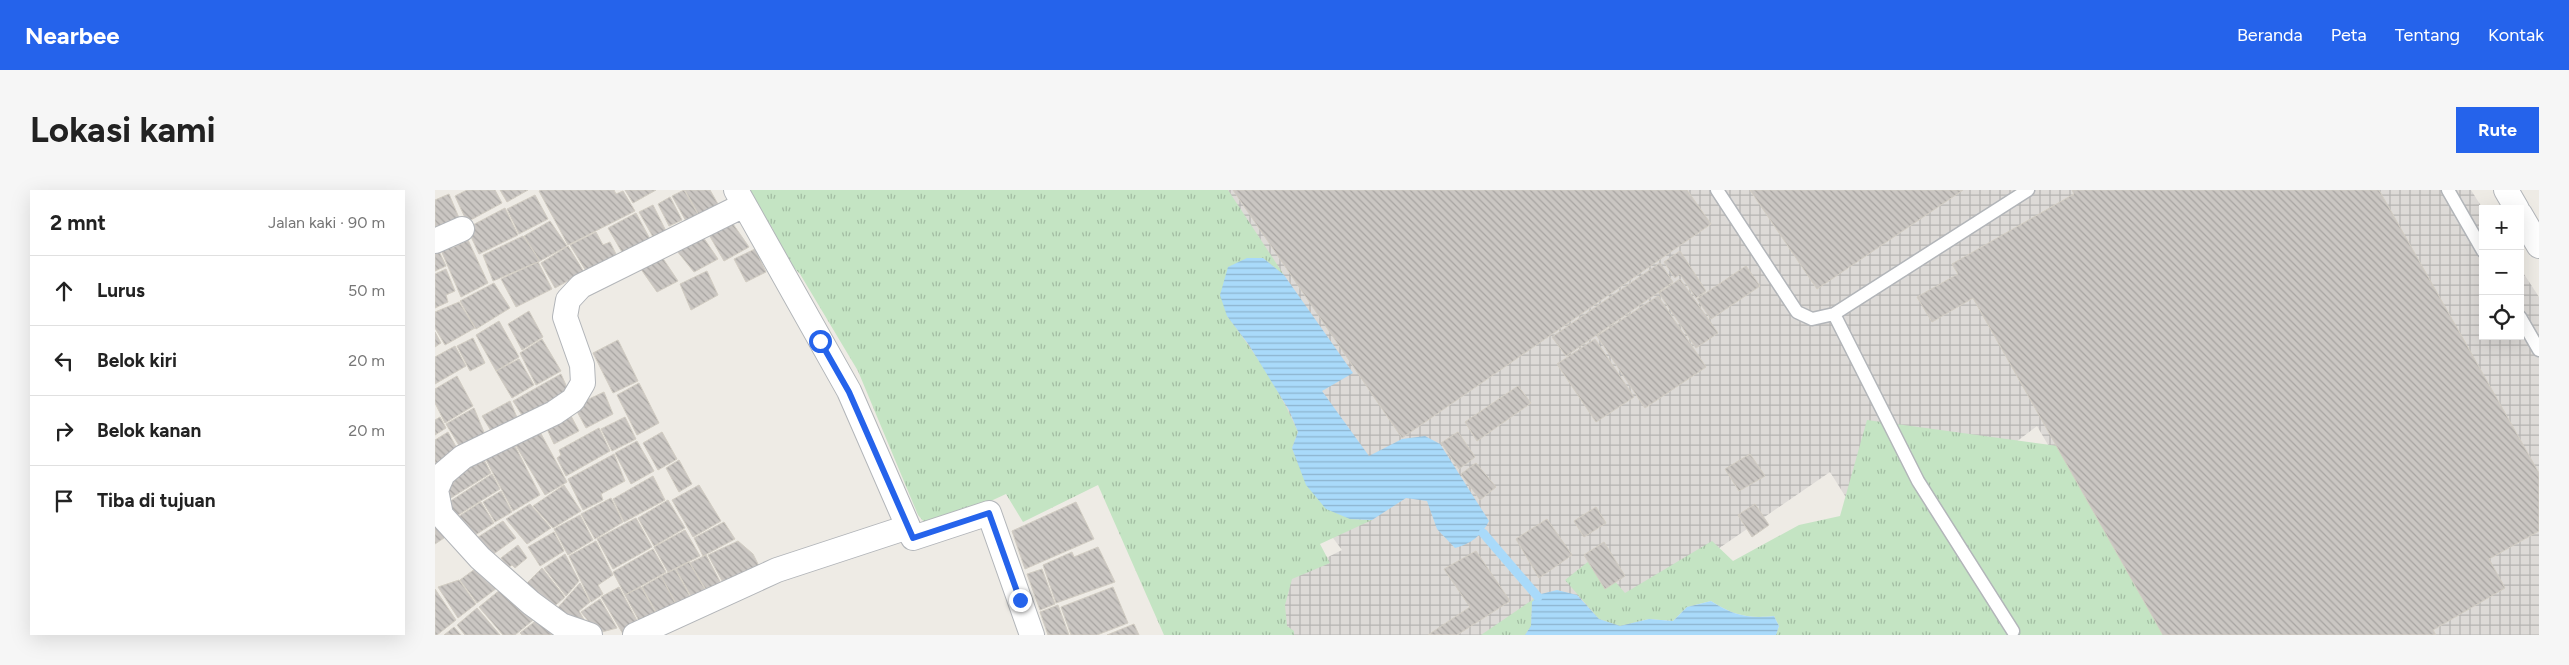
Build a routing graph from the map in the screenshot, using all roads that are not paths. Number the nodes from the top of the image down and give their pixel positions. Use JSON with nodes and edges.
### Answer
{"nodes":[{"id":1,"x":1717,"y":190,"type":"edge"},
{"id":2,"x":2028,"y":190,"type":"edge"},
{"id":3,"x":2448,"y":190,"type":"edge"},
{"id":4,"x":2506,"y":190,"type":"edge"},
{"id":5,"x":740,"y":197,"type":"edge"},
{"id":6,"x":2515,"y":205,"type":"edge"},
{"id":7,"x":2524,"y":221,"type":"edge"},
{"id":8,"x":461,"y":229,"type":"dead end"},
{"id":9,"x":435,"y":241,"type":"edge"},
{"id":10,"x":2539,"y":246,"type":"edge"},
{"id":11,"x":2482,"y":250,"type":"edge"},
{"id":12,"x":1834,"y":314,"type":"junction"},
{"id":13,"x":2524,"y":324,"type":"edge"},
{"id":14,"x":2539,"y":350,"type":"edge"},
{"id":15,"x":907,"y":527,"type":"junction"},
{"id":16,"x":2013,"y":631,"type":"dead end"},
{"id":17,"x":590,"y":635,"type":"edge"},
{"id":18,"x":635,"y":635,"type":"edge"},
{"id":19,"x":1032,"y":635,"type":"edge"}],
"edges":[{"from":1,"to":12,"type":"lane"},
{"from":2,"to":12,"type":"lane"},
{"from":3,"to":11,"type":"lane"},
{"from":4,"to":6,"type":"street"},
{"from":5,"to":15,"type":"street"},
{"from":5,"to":17,"type":"street"},
{"from":7,"to":10,"type":"street"},
{"from":8,"to":9,"type":"street"},
{"from":12,"to":16,"type":"lane"},
{"from":13,"to":14,"type":"lane"},
{"from":15,"to":18,"type":"street"},
{"from":15,"to":19,"type":"street"}]}
